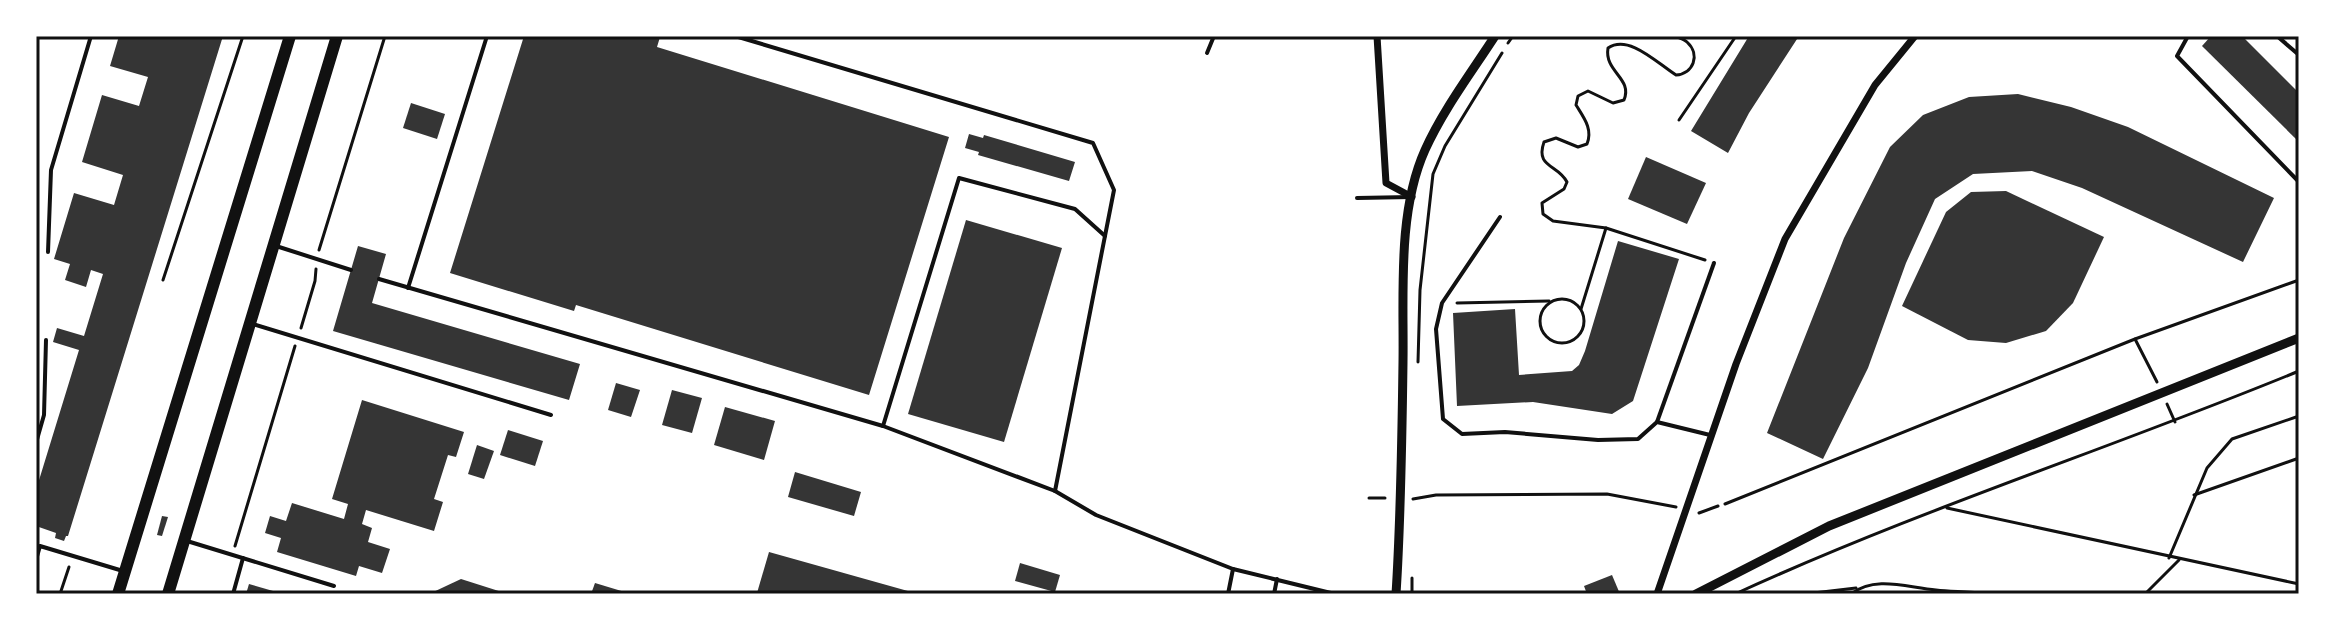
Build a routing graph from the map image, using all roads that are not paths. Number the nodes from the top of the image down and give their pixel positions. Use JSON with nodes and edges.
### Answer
{"nodes":[{"id":1,"x":91,"y":36,"type":"edge"},
{"id":2,"x":290,"y":36,"type":"edge"},
{"id":3,"x":337,"y":36,"type":"edge"},
{"id":4,"x":487,"y":36,"type":"edge"},
{"id":5,"x":735,"y":36,"type":"edge"},
{"id":6,"x":1214,"y":36,"type":"edge"},
{"id":7,"x":1377,"y":36,"type":"edge"},
{"id":8,"x":1495,"y":36,"type":"edge"},
{"id":9,"x":1915,"y":36,"type":"edge"},
{"id":10,"x":2188,"y":36,"type":"edge"},
{"id":11,"x":2277,"y":36,"type":"edge"},
{"id":12,"x":1207,"y":53,"type":"dead end"},
{"id":13,"x":2299,"y":55,"type":"edge"},
{"id":14,"x":2299,"y":182,"type":"edge"},
{"id":15,"x":1412,"y":197,"type":"junction"},
{"id":16,"x":1357,"y":198,"type":"dead end"},
{"id":17,"x":1500,"y":217,"type":"dead end"},
{"id":18,"x":1105,"y":236,"type":"junction"},
{"id":19,"x":274,"y":245,"type":"junction"},
{"id":20,"x":48,"y":252,"type":"dead end"},
{"id":21,"x":1714,"y":263,"type":"road end"},
{"id":22,"x":351,"y":270,"type":"dead end"},
{"id":23,"x":379,"y":279,"type":"dead end"},
{"id":24,"x":408,"y":288,"type":"junction"},
{"id":25,"x":250,"y":323,"type":"junction"},
{"id":26,"x":2299,"y":338,"type":"edge"},
{"id":27,"x":46,"y":340,"type":"dead end"},
{"id":28,"x":551,"y":415,"type":"dead end"},
{"id":29,"x":1657,"y":422,"type":"junction"},
{"id":30,"x":883,"y":426,"type":"junction"},
{"id":31,"x":1712,"y":435,"type":"junction"},
{"id":32,"x":36,"y":443,"type":"edge"},
{"id":33,"x":1055,"y":491,"type":"junction"},
{"id":34,"x":184,"y":540,"type":"junction"},
{"id":35,"x":38,"y":546,"type":"edge"},
{"id":36,"x":243,"y":558,"type":"junction"},
{"id":37,"x":36,"y":560,"type":"edge"},
{"id":38,"x":1233,"y":569,"type":"junction"},
{"id":39,"x":125,"y":572,"type":"junction"},
{"id":40,"x":1277,"y":579,"type":"junction"},
{"id":41,"x":334,"y":586,"type":"dead end"},
{"id":42,"x":118,"y":594,"type":"edge"},
{"id":43,"x":168,"y":594,"type":"edge"},
{"id":44,"x":233,"y":594,"type":"edge"},
{"id":45,"x":1228,"y":594,"type":"edge"},
{"id":46,"x":1274,"y":594,"type":"edge"},
{"id":47,"x":1335,"y":594,"type":"edge"},
{"id":48,"x":1396,"y":594,"type":"edge"},
{"id":49,"x":1657,"y":594,"type":"edge"},
{"id":50,"x":1696,"y":594,"type":"edge"}],
"edges":[{"from":1,"to":20,"type":"lane"},
{"from":2,"to":39,"type":"main road"},
{"from":3,"to":19,"type":"main road"},
{"from":4,"to":24,"type":"lane"},
{"from":5,"to":18,"type":"lane"},
{"from":6,"to":12,"type":"lane"},
{"from":7,"to":15,"type":"street"},
{"from":8,"to":15,"type":"street"},
{"from":9,"to":31,"type":"street"},
{"from":10,"to":14,"type":"lane"},
{"from":11,"to":13,"type":"lane"},
{"from":15,"to":16,"type":"lane"},
{"from":15,"to":48,"type":"street"},
{"from":17,"to":29,"type":"lane"},
{"from":18,"to":30,"type":"lane"},
{"from":18,"to":33,"type":"lane"},
{"from":19,"to":22,"type":"lane"},
{"from":19,"to":25,"type":"main road"},
{"from":21,"to":29,"type":"lane"},
{"from":23,"to":24,"type":"lane"},
{"from":24,"to":30,"type":"lane"},
{"from":25,"to":28,"type":"lane"},
{"from":25,"to":34,"type":"main road"},
{"from":26,"to":50,"type":"street"},
{"from":27,"to":32,"type":"lane"},
{"from":29,"to":31,"type":"lane"},
{"from":30,"to":33,"type":"lane"},
{"from":31,"to":49,"type":"street"},
{"from":33,"to":38,"type":"lane"},
{"from":34,"to":36,"type":"lane"},
{"from":34,"to":43,"type":"main road"},
{"from":35,"to":37,"type":"lane"},
{"from":35,"to":39,"type":"lane"},
{"from":36,"to":41,"type":"lane"},
{"from":36,"to":44,"type":"lane"},
{"from":38,"to":40,"type":"lane"},
{"from":38,"to":45,"type":"lane"},
{"from":39,"to":42,"type":"main road"},
{"from":40,"to":46,"type":"lane"},
{"from":40,"to":47,"type":"lane"}]}
